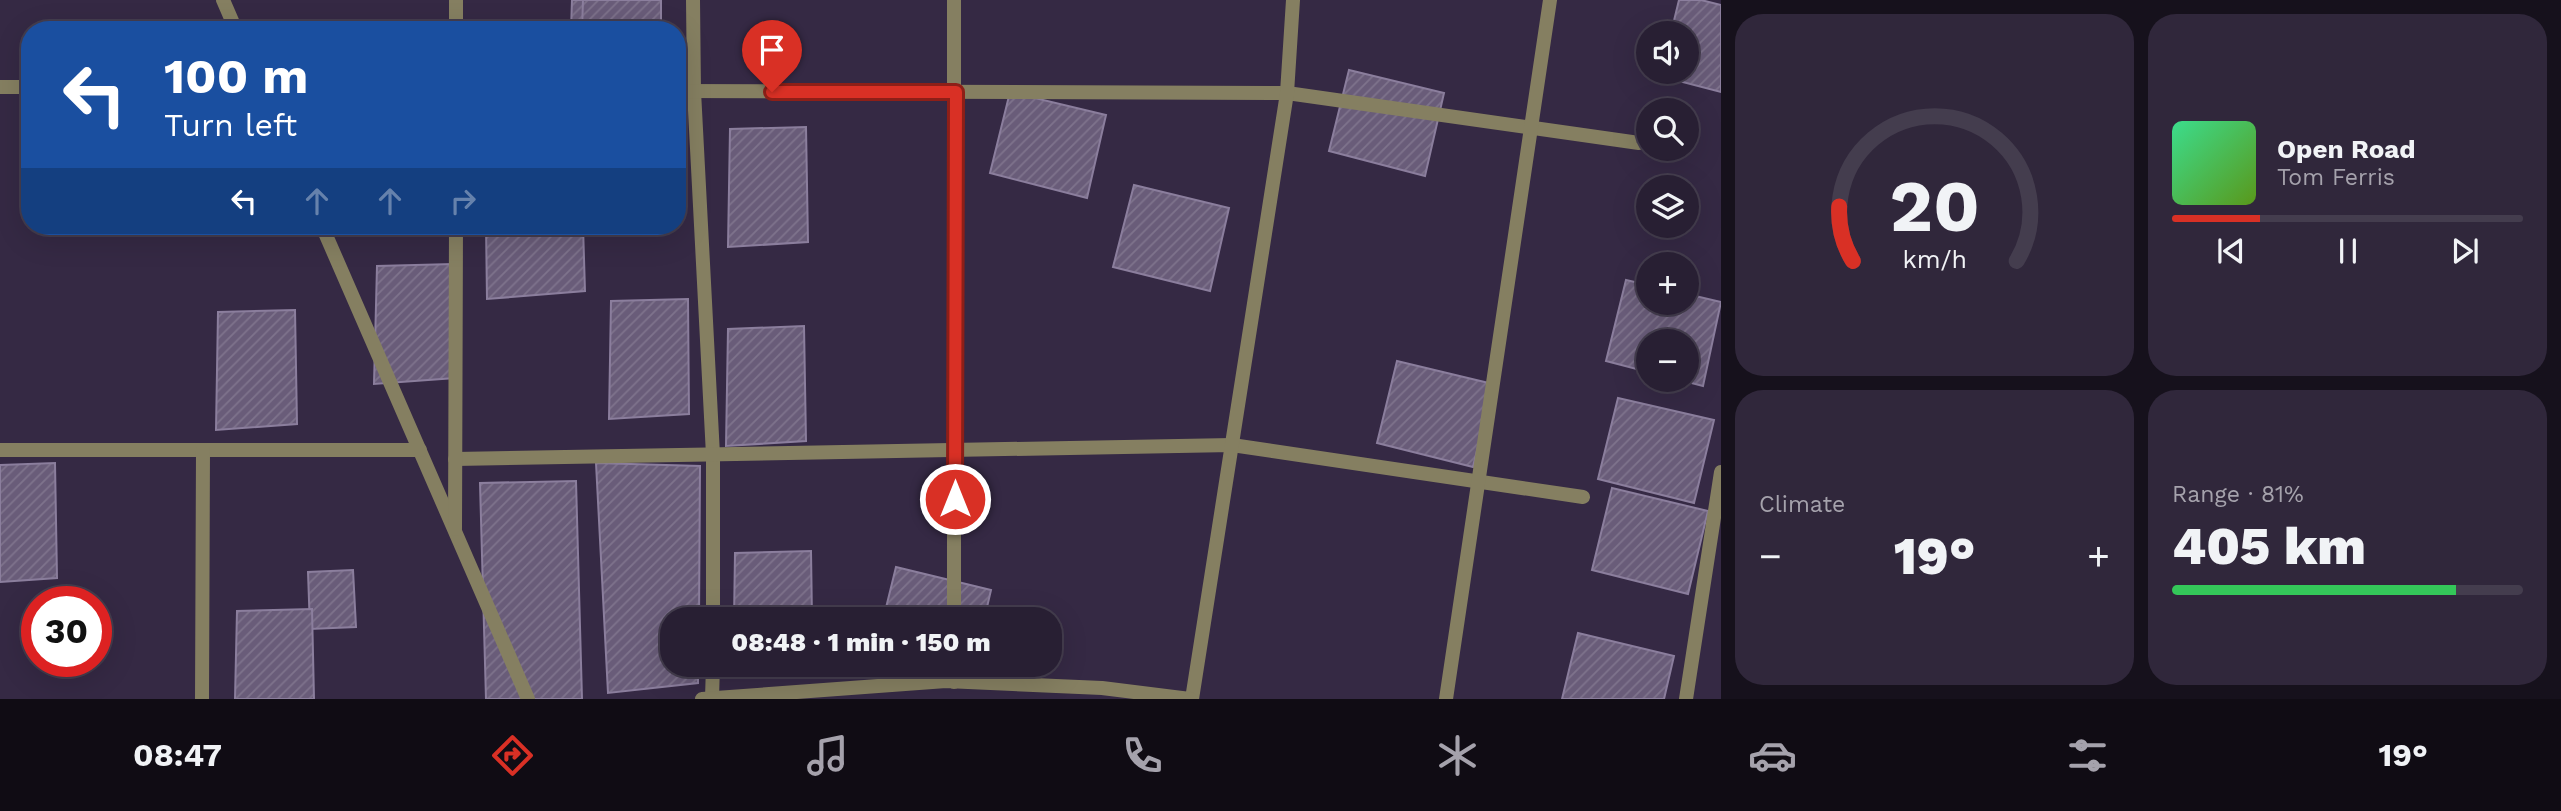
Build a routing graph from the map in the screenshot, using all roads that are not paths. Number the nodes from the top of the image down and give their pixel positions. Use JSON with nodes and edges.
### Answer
{"nodes":[{"id":1,"x":223,"y":0,"type":"edge"},
{"id":2,"x":456,"y":0,"type":"edge"},
{"id":3,"x":693,"y":0,"type":"edge"},
{"id":4,"x":954,"y":0,"type":"edge"},
{"id":5,"x":1293,"y":0,"type":"edge"},
{"id":6,"x":1550,"y":0,"type":"edge"},
{"id":7,"x":232,"y":21,"type":"edge"},
{"id":8,"x":456,"y":21,"type":"edge"},
{"id":9,"x":0,"y":87,"type":"edge"},
{"id":10,"x":21,"y":87,"type":"edge"},
{"id":11,"x":686,"y":91,"type":"edge"},
{"id":12,"x":694,"y":91,"type":"junction"},
{"id":13,"x":956,"y":92,"type":"junction"},
{"id":14,"x":1287,"y":93,"type":"junction"},
{"id":15,"x":1531,"y":128,"type":"junction"},
{"id":16,"x":1636,"y":143,"type":"edge"},
{"id":17,"x":326,"y":235,"type":"edge"},
{"id":18,"x":456,"y":235,"type":"edge"},
{"id":19,"x":1232,"y":445,"type":"junction"},
{"id":20,"x":0,"y":450,"type":"edge"},
{"id":21,"x":203,"y":450,"type":"junction"},
{"id":22,"x":420,"y":450,"type":"junction"},
{"id":23,"x":955,"y":450,"type":"junction"},
{"id":24,"x":713,"y":455,"type":"junction"},
{"id":25,"x":455,"y":459,"type":"junction"},
{"id":26,"x":1721,"y":472,"type":"edge"},
{"id":27,"x":1478,"y":481,"type":"junction"},
{"id":28,"x":1583,"y":497,"type":"dead end"},
{"id":29,"x":455,"y":535,"type":"junction"},
{"id":30,"x":713,"y":607,"type":"edge"},
{"id":31,"x":954,"y":607,"type":"edge"},
{"id":32,"x":711,"y":677,"type":"edge"},
{"id":33,"x":954,"y":677,"type":"edge"},
{"id":34,"x":954,"y":682,"type":"junction"},
{"id":35,"x":202,"y":699,"type":"edge"},
{"id":36,"x":528,"y":699,"type":"edge"},
{"id":37,"x":707,"y":699,"type":"edge"},
{"id":38,"x":1191,"y":699,"type":"edge"},
{"id":39,"x":1446,"y":699,"type":"edge"},
{"id":40,"x":1686,"y":699,"type":"edge"}],
"edges":[{"from":1,"to":7,"type":"street"},
{"from":2,"to":8,"type":"street"},
{"from":3,"to":12,"type":"street"},
{"from":4,"to":13,"type":"street"},
{"from":5,"to":14,"type":"street"},
{"from":6,"to":15,"type":"street"},
{"from":9,"to":10,"type":"street"},
{"from":11,"to":12,"type":"street"},
{"from":12,"to":13,"type":"street"},
{"from":12,"to":24,"type":"street"},
{"from":13,"to":14,"type":"street"},
{"from":13,"to":23,"type":"street"},
{"from":14,"to":15,"type":"street"},
{"from":14,"to":19,"type":"street"},
{"from":15,"to":16,"type":"street"},
{"from":15,"to":27,"type":"street"},
{"from":17,"to":22,"type":"street"},
{"from":18,"to":25,"type":"street"},
{"from":19,"to":23,"type":"street"},
{"from":19,"to":27,"type":"street"},
{"from":19,"to":38,"type":"street"},
{"from":20,"to":21,"type":"street"},
{"from":21,"to":22,"type":"street"},
{"from":21,"to":35,"type":"street"},
{"from":22,"to":29,"type":"street"},
{"from":23,"to":24,"type":"street"},
{"from":23,"to":31,"type":"street"},
{"from":24,"to":25,"type":"street"},
{"from":24,"to":30,"type":"street"},
{"from":25,"to":29,"type":"street"},
{"from":26,"to":40,"type":"street"},
{"from":27,"to":28,"type":"street"},
{"from":27,"to":39,"type":"street"},
{"from":29,"to":36,"type":"street"},
{"from":32,"to":37,"type":"street"},
{"from":33,"to":34,"type":"street"},
{"from":34,"to":37,"type":"street"},
{"from":34,"to":38,"type":"street"}]}
